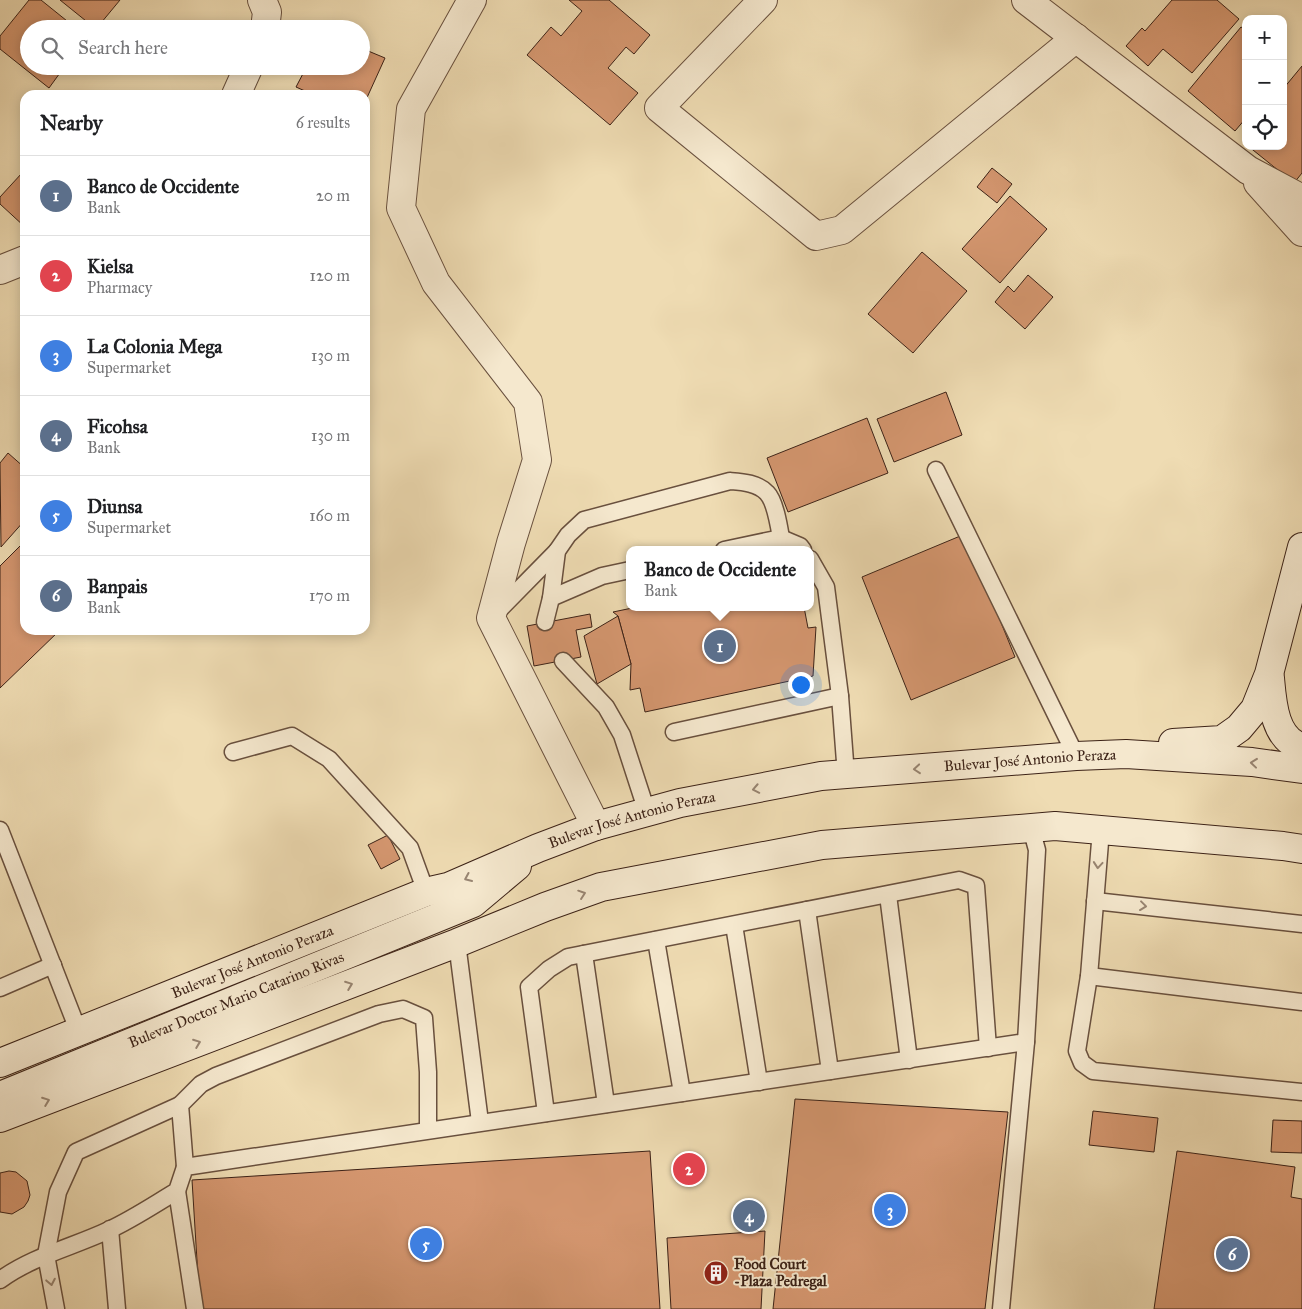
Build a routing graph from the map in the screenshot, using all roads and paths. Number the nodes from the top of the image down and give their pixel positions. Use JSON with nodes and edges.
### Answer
{"nodes":[{"id":1,"x":262,"y":0,"type":"edge"},
{"id":2,"x":472,"y":0,"type":"edge"},
{"id":3,"x":763,"y":0,"type":"edge"},
{"id":4,"x":1026,"y":0,"type":"edge"},
{"id":5,"x":266,"y":20,"type":"edge"},
{"id":6,"x":1076,"y":38,"type":"junction"},
{"id":7,"x":245,"y":75,"type":"edge"},
{"id":8,"x":238,"y":90,"type":"edge"},
{"id":9,"x":1248,"y":170,"type":"junction"},
{"id":10,"x":1302,"y":199,"type":"edge"},
{"id":11,"x":1302,"y":232,"type":"edge"},
{"id":12,"x":20,"y":262,"type":"edge"},
{"id":13,"x":0,"y":270,"type":"edge"},
{"id":14,"x":936,"y":470,"type":"dead end"},
{"id":15,"x":781,"y":538,"type":"junction"},
{"id":16,"x":743,"y":546,"type":"edge"},
{"id":17,"x":800,"y":546,"type":"edge"},
{"id":18,"x":1302,"y":547,"type":"edge"},
{"id":19,"x":557,"y":551,"type":"junction"},
{"id":20,"x":814,"y":566,"type":"edge"},
{"id":21,"x":626,"y":571,"type":"edge"},
{"id":22,"x":551,"y":598,"type":"junction"},
{"id":23,"x":491,"y":618,"type":"junction"},
{"id":24,"x":545,"y":622,"type":"dead end"},
{"id":25,"x":563,"y":660,"type":"dead end"},
{"id":26,"x":1269,"y":674,"type":"junction"},
{"id":27,"x":840,"y":696,"type":"junction"},
{"id":28,"x":674,"y":732,"type":"dead end"},
{"id":29,"x":1302,"y":747,"type":"edge"},
{"id":30,"x":233,"y":752,"type":"dead end"},
{"id":31,"x":1126,"y":754,"type":"junction"},
{"id":32,"x":1076,"y":756,"type":"junction"},
{"id":33,"x":1302,"y":769,"type":"edge"},
{"id":34,"x":846,"y":775,"type":"junction"},
{"id":35,"x":647,"y":812,"type":"junction"},
{"id":36,"x":596,"y":826,"type":"junction"},
{"id":37,"x":1031,"y":828,"type":"junction"},
{"id":38,"x":0,"y":830,"type":"edge"},
{"id":39,"x":1101,"y":830,"type":"junction"},
{"id":40,"x":538,"y":848,"type":"junction"},
{"id":41,"x":1302,"y":849,"type":"edge"},
{"id":42,"x":426,"y":892,"type":"junction"},
{"id":43,"x":888,"y":895,"type":"junction"},
{"id":44,"x":1095,"y":900,"type":"junction"},
{"id":45,"x":473,"y":904,"type":"junction"},
{"id":46,"x":545,"y":907,"type":"junction"},
{"id":47,"x":807,"y":910,"type":"junction"},
{"id":48,"x":734,"y":924,"type":"junction"},
{"id":49,"x":1302,"y":924,"type":"edge"},
{"id":50,"x":656,"y":940,"type":"junction"},
{"id":51,"x":457,"y":943,"type":"junction"},
{"id":52,"x":584,"y":954,"type":"junction"},
{"id":53,"x":53,"y":965,"type":"junction"},
{"id":54,"x":1089,"y":976,"type":"junction"},
{"id":55,"x":0,"y":988,"type":"edge"},
{"id":56,"x":1302,"y":1002,"type":"edge"},
{"id":57,"x":78,"y":1030,"type":"junction"},
{"id":58,"x":1026,"y":1042,"type":"junction"},
{"id":59,"x":988,"y":1048,"type":"junction"},
{"id":60,"x":909,"y":1060,"type":"junction"},
{"id":61,"x":0,"y":1063,"type":"edge"},
{"id":62,"x":830,"y":1071,"type":"junction"},
{"id":63,"x":759,"y":1082,"type":"junction"},
{"id":64,"x":1302,"y":1092,"type":"edge"},
{"id":65,"x":682,"y":1093,"type":"junction"},
{"id":66,"x":0,"y":1096,"type":"edge"},
{"id":67,"x":606,"y":1104,"type":"junction"},
{"id":68,"x":180,"y":1105,"type":"junction"},
{"id":69,"x":546,"y":1113,"type":"junction"},
{"id":70,"x":0,"y":1118,"type":"edge"},
{"id":71,"x":480,"y":1122,"type":"junction"},
{"id":72,"x":428,"y":1130,"type":"junction"},
{"id":73,"x":185,"y":1167,"type":"junction"},
{"id":74,"x":177,"y":1191,"type":"junction"},
{"id":75,"x":110,"y":1229,"type":"junction"},
{"id":76,"x":46,"y":1255,"type":"junction"},
{"id":77,"x":0,"y":1280,"type":"edge"},
{"id":78,"x":56,"y":1309,"type":"edge"},
{"id":79,"x":117,"y":1309,"type":"edge"},
{"id":80,"x":194,"y":1309,"type":"edge"},
{"id":81,"x":1001,"y":1309,"type":"edge"}],
"edges":[{"from":1,"to":5,"type":"main road"},
{"from":2,"to":23,"type":"main road"},
{"from":3,"to":6,"type":"main road"},
{"from":4,"to":6,"type":"main road"},
{"from":6,"to":9,"type":"main road"},
{"from":7,"to":8,"type":"main road"},
{"from":9,"to":10,"type":"main road"},
{"from":9,"to":11,"type":"main road"},
{"from":12,"to":13,"type":"main road"},
{"from":14,"to":32,"type":"lane"},
{"from":15,"to":16,"type":"lane"},
{"from":15,"to":17,"type":"lane"},
{"from":15,"to":19,"type":"lane"},
{"from":18,"to":26,"type":"main road"},
{"from":19,"to":22,"type":"lane"},
{"from":19,"to":23,"type":"lane"},
{"from":20,"to":27,"type":"lane"},
{"from":21,"to":22,"type":"lane"},
{"from":22,"to":24,"type":"lane"},
{"from":23,"to":36,"type":"main road"},
{"from":25,"to":35,"type":"lane"},
{"from":26,"to":29,"type":"main road"},
{"from":26,"to":31,"type":"main road"},
{"from":27,"to":28,"type":"lane"},
{"from":27,"to":34,"type":"lane"},
{"from":30,"to":42,"type":"lane"},
{"from":31,"to":32,"type":"main road","name":"Bulevar José Antonio Peraza"},
{"from":33,"to":31,"type":"main road","name":"Bulevar José Antonio Peraza","one_way":true},
{"from":32,"to":34,"type":"main road","name":"Bulevar José Antonio Peraza","one_way":true},
{"from":34,"to":35,"type":"main road","name":"Bulevar José Antonio Peraza","one_way":true},
{"from":35,"to":36,"type":"main road","name":"Bulevar José Antonio Peraza"},
{"from":36,"to":40,"type":"main road","name":"Bulevar José Antonio Peraza"},
{"from":37,"to":39,"type":"main road"},
{"from":46,"to":37,"type":"main road","one_way":true},
{"from":37,"to":58,"type":"lane"},
{"from":38,"to":53,"type":"lane"},
{"from":39,"to":41,"type":"main road"},
{"from":39,"to":44,"type":"lane","one_way":true},
{"from":40,"to":42,"type":"main road","name":"Bulevar José Antonio Peraza","one_way":true},
{"from":40,"to":45,"type":"main road"},
{"from":42,"to":57,"type":"main road","name":"Bulevar José Antonio Peraza"},
{"from":43,"to":47,"type":"lane"},
{"from":43,"to":59,"type":"lane"},
{"from":43,"to":60,"type":"lane"},
{"from":44,"to":49,"type":"lane","one_way":true},
{"from":44,"to":54,"type":"lane"},
{"from":45,"to":46,"type":"main road"},
{"from":45,"to":66,"type":"main road","name":"Bulevar Doctor Mario Catarino Rivas"},
{"from":46,"to":51,"type":"main road"},
{"from":47,"to":48,"type":"lane"},
{"from":47,"to":62,"type":"lane"},
{"from":48,"to":50,"type":"lane"},
{"from":48,"to":63,"type":"lane"},
{"from":50,"to":52,"type":"lane"},
{"from":50,"to":65,"type":"lane"},
{"from":70,"to":51,"type":"main road","one_way":true},
{"from":51,"to":71,"type":"lane"},
{"from":52,"to":67,"type":"lane"},
{"from":52,"to":69,"type":"lane"},
{"from":53,"to":55,"type":"lane"},
{"from":53,"to":57,"type":"lane"},
{"from":54,"to":56,"type":"lane"},
{"from":54,"to":64,"type":"lane"},
{"from":57,"to":61,"type":"main road","name":"Bulevar José Antonio Peraza"},
{"from":58,"to":59,"type":"lane"},
{"from":58,"to":81,"type":"lane"},
{"from":59,"to":60,"type":"lane"},
{"from":60,"to":62,"type":"lane"},
{"from":62,"to":63,"type":"lane"},
{"from":63,"to":65,"type":"lane"},
{"from":65,"to":67,"type":"lane"},
{"from":67,"to":69,"type":"lane"},
{"from":68,"to":72,"type":"lane"},
{"from":68,"to":73,"type":"lane"},
{"from":68,"to":76,"type":"lane"},
{"from":69,"to":71,"type":"lane"},
{"from":71,"to":72,"type":"lane"},
{"from":72,"to":73,"type":"lane"},
{"from":73,"to":74,"type":"lane"},
{"from":74,"to":75,"type":"lane"},
{"from":74,"to":80,"type":"lane"},
{"from":75,"to":76,"type":"lane"},
{"from":75,"to":79,"type":"lane"},
{"from":76,"to":77,"type":"lane"},
{"from":76,"to":78,"type":"lane","one_way":true}]}
